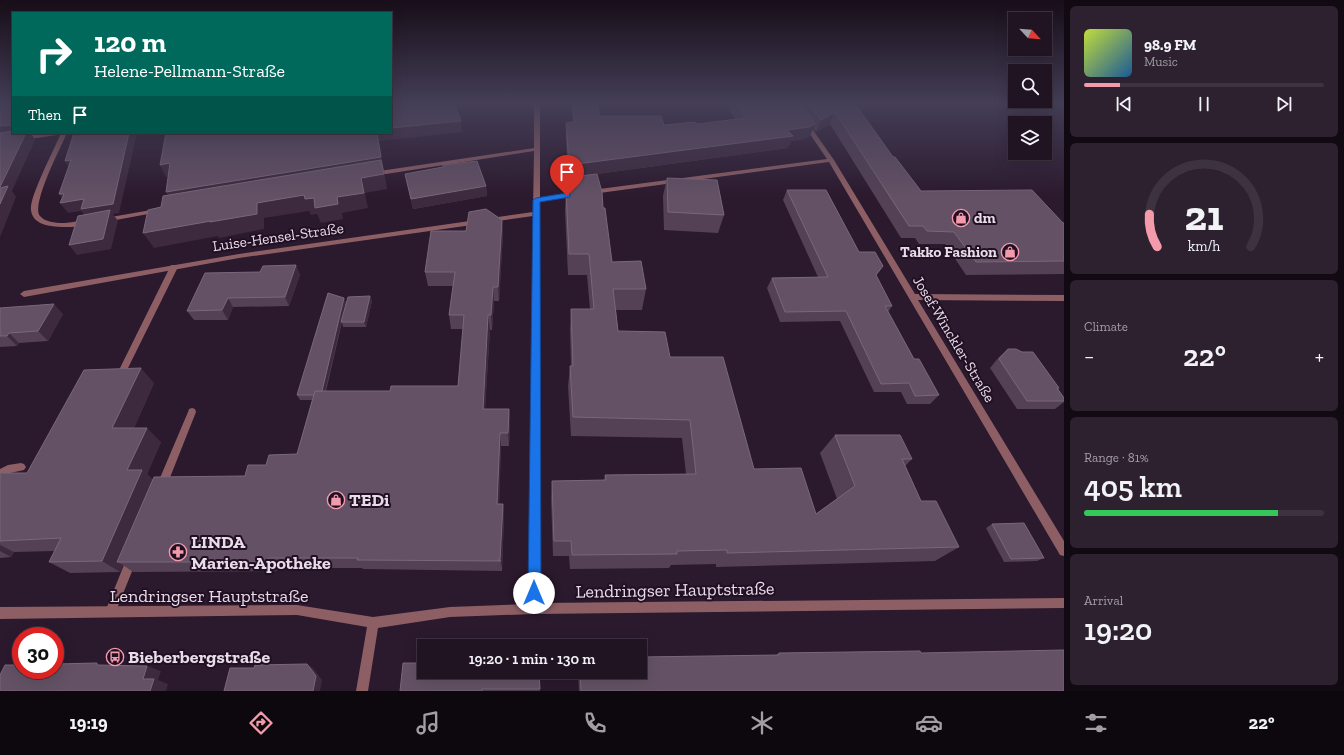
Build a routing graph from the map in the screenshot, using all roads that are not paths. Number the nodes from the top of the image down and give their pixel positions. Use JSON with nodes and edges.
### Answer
{"nodes":[{"id":1,"x":48,"y":134,"type":"edge"},
{"id":2,"x":63,"y":134,"type":"edge"},
{"id":3,"x":536,"y":134,"type":"edge"},
{"id":4,"x":814,"y":134,"type":"edge"},
{"id":5,"x":14,"y":139,"type":"edge"},
{"id":6,"x":536,"y":149,"type":"junction"},
{"id":7,"x":831,"y":160,"type":"junction"},
{"id":8,"x":365,"y":176,"type":"edge"},
{"id":9,"x":536,"y":200,"type":"junction"},
{"id":10,"x":164,"y":210,"type":"edge"},
{"id":11,"x":536,"y":214,"type":"junction"},
{"id":12,"x":101,"y":220,"type":"edge"},
{"id":13,"x":94,"y":222,"type":"edge"},
{"id":14,"x":174,"y":267,"type":"junction"},
{"id":15,"x":24,"y":294,"type":"dead end"},
{"id":16,"x":912,"y":297,"type":"junction"},
{"id":17,"x":1064,"y":298,"type":"edge"},
{"id":18,"x":124,"y":368,"type":"edge"},
{"id":19,"x":192,"y":412,"type":"dead end"},
{"id":20,"x":21,"y":467,"type":"dead end"},
{"id":21,"x":0,"y":474,"type":"edge"},
{"id":22,"x":159,"y":491,"type":"edge"},
{"id":23,"x":136,"y":548,"type":"edge"},
{"id":24,"x":1064,"y":551,"type":"edge"},
{"id":25,"x":1064,"y":603,"type":"edge"},
{"id":26,"x":534,"y":609,"type":"junction"},
{"id":27,"x":110,"y":612,"type":"junction"},
{"id":28,"x":0,"y":613,"type":"edge"},
{"id":29,"x":373,"y":623,"type":"junction"},
{"id":30,"x":362,"y":691,"type":"edge"}],
"edges":[{"from":1,"to":5,"type":"street"},
{"from":2,"to":13,"type":"street"},
{"from":3,"to":6,"type":"street"},
{"from":4,"to":7,"type":"street","name":"Josef-Winckler-Straße"},
{"from":6,"to":8,"type":"street"},
{"from":6,"to":9,"type":"street"},
{"from":7,"to":9,"type":"street"},
{"from":7,"to":16,"type":"street","name":"Josef-Winckler-Straße"},
{"from":9,"to":11,"type":"street"},
{"from":10,"to":12,"type":"street"},
{"from":11,"to":14,"type":"street","name":"Luise-Hensel-Straße"},
{"from":11,"to":26,"type":"street"},
{"from":14,"to":15,"type":"street","name":"Luise-Hensel-Straße"},
{"from":14,"to":18,"type":"street"},
{"from":16,"to":17,"type":"street"},
{"from":16,"to":24,"type":"street","name":"Josef-Winckler-Straße"},
{"from":19,"to":22,"type":"street"},
{"from":20,"to":21,"type":"street"},
{"from":23,"to":27,"type":"street"},
{"from":25,"to":26,"type":"street","name":"Lendringser Hauptstraße"},
{"from":26,"to":29,"type":"street","name":"Lendringser Hauptstraße"},
{"from":27,"to":28,"type":"street","name":"Lendringser Hauptstraße"},
{"from":27,"to":29,"type":"street","name":"Lendringser Hauptstraße"},
{"from":29,"to":30,"type":"street"}]}
